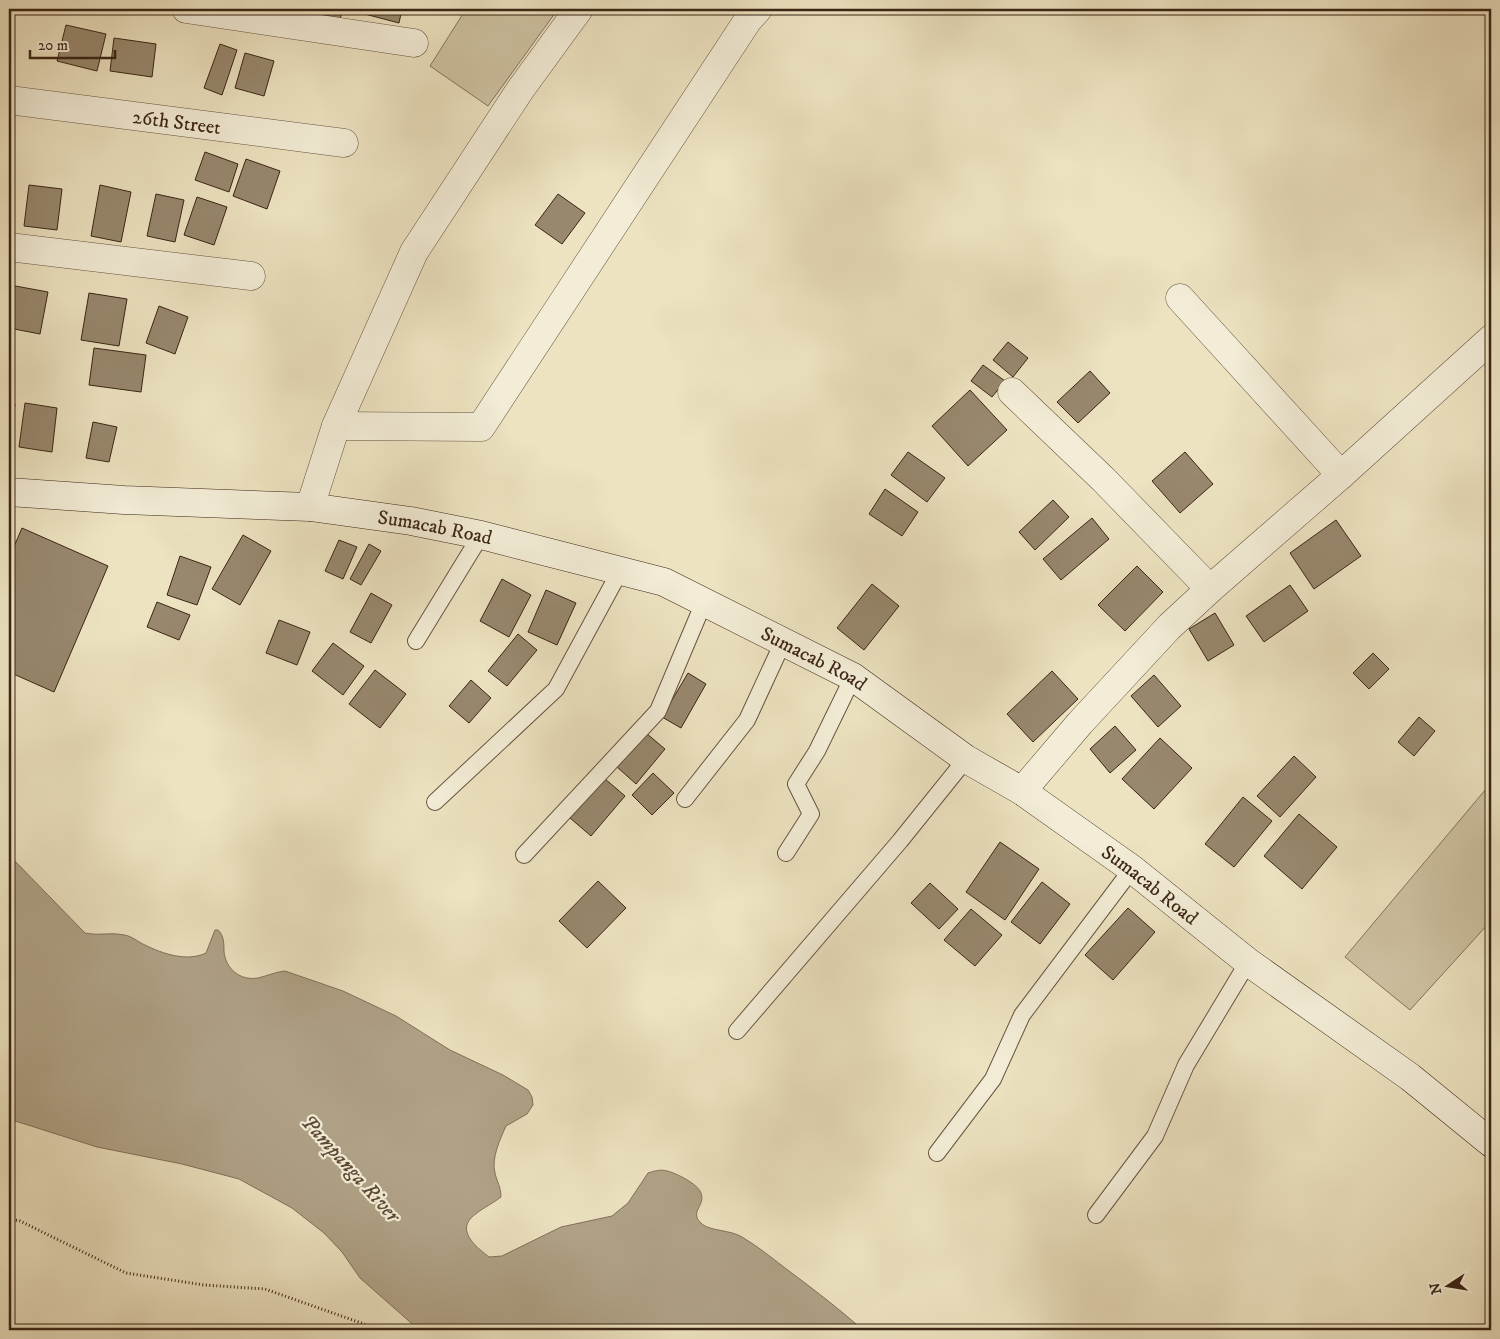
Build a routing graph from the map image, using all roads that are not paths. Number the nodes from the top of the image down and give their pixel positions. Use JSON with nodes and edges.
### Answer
{"nodes":[{"id":1,"x":186,"y":9,"type":"edge"},
{"id":2,"x":579,"y":9,"type":"edge"},
{"id":3,"x":758,"y":9,"type":"edge"},
{"id":4,"x":414,"y":43,"type":"dead end"},
{"id":5,"x":9,"y":100,"type":"edge"},
{"id":6,"x":344,"y":143,"type":"dead end"},
{"id":7,"x":9,"y":247,"type":"edge"},
{"id":8,"x":251,"y":276,"type":"dead end"},
{"id":9,"x":1180,"y":298,"type":"dead end"},
{"id":10,"x":1491,"y":339,"type":"edge"},
{"id":11,"x":1012,"y":392,"type":"dead end"},
{"id":12,"x":336,"y":426,"type":"junction"},
{"id":13,"x":1340,"y":475,"type":"junction"},
{"id":14,"x":9,"y":492,"type":"edge"},
{"id":15,"x":310,"y":507,"type":"junction"},
{"id":16,"x":481,"y":534,"type":"junction"},
{"id":17,"x":620,"y":571,"type":"junction"},
{"id":18,"x":1210,"y":589,"type":"junction"},
{"id":19,"x":704,"y":602,"type":"junction"},
{"id":20,"x":416,"y":641,"type":"dead end"},
{"id":21,"x":783,"y":642,"type":"junction"},
{"id":22,"x":853,"y":677,"type":"junction"},
{"id":23,"x":966,"y":759,"type":"junction"},
{"id":24,"x":1022,"y":792,"type":"junction"},
{"id":25,"x":685,"y":798,"type":"dead end"},
{"id":26,"x":434,"y":802,"type":"dead end"},
{"id":27,"x":786,"y":853,"type":"dead end"},
{"id":28,"x":524,"y":855,"type":"dead end"},
{"id":29,"x":1132,"y":870,"type":"junction"},
{"id":30,"x":1248,"y":962,"type":"junction"},
{"id":31,"x":737,"y":1031,"type":"dead end"},
{"id":32,"x":1491,"y":1143,"type":"edge"},
{"id":33,"x":938,"y":1152,"type":"dead end"},
{"id":34,"x":1096,"y":1215,"type":"dead end"}],
"edges":[{"from":1,"to":4,"type":"street"},
{"from":2,"to":12,"type":"street"},
{"from":3,"to":12,"type":"street"},
{"from":5,"to":6,"type":"street","name":"26th Street"},
{"from":7,"to":8,"type":"street"},
{"from":9,"to":13,"type":"street"},
{"from":10,"to":13,"type":"street"},
{"from":11,"to":18,"type":"street"},
{"from":12,"to":15,"type":"street"},
{"from":13,"to":18,"type":"street"},
{"from":14,"to":15,"type":"street","name":"Sumacab Road"},
{"from":15,"to":16,"type":"street","name":"Sumacab Road"},
{"from":16,"to":17,"type":"street","name":"Sumacab Road"},
{"from":16,"to":20,"type":"lane"},
{"from":17,"to":19,"type":"street","name":"Sumacab Road"},
{"from":17,"to":26,"type":"lane"},
{"from":18,"to":24,"type":"street"},
{"from":19,"to":21,"type":"street","name":"Sumacab Road"},
{"from":19,"to":28,"type":"lane"},
{"from":21,"to":22,"type":"street","name":"Sumacab Road"},
{"from":21,"to":25,"type":"lane"},
{"from":22,"to":23,"type":"street","name":"Sumacab Road"},
{"from":22,"to":27,"type":"lane"},
{"from":23,"to":24,"type":"street","name":"Sumacab Road"},
{"from":23,"to":31,"type":"lane"},
{"from":24,"to":29,"type":"street","name":"Sumacab Road"},
{"from":29,"to":30,"type":"street","name":"Sumacab Road"},
{"from":29,"to":33,"type":"lane"},
{"from":30,"to":32,"type":"street","name":"Sumacab Road"},
{"from":30,"to":34,"type":"lane"}]}
